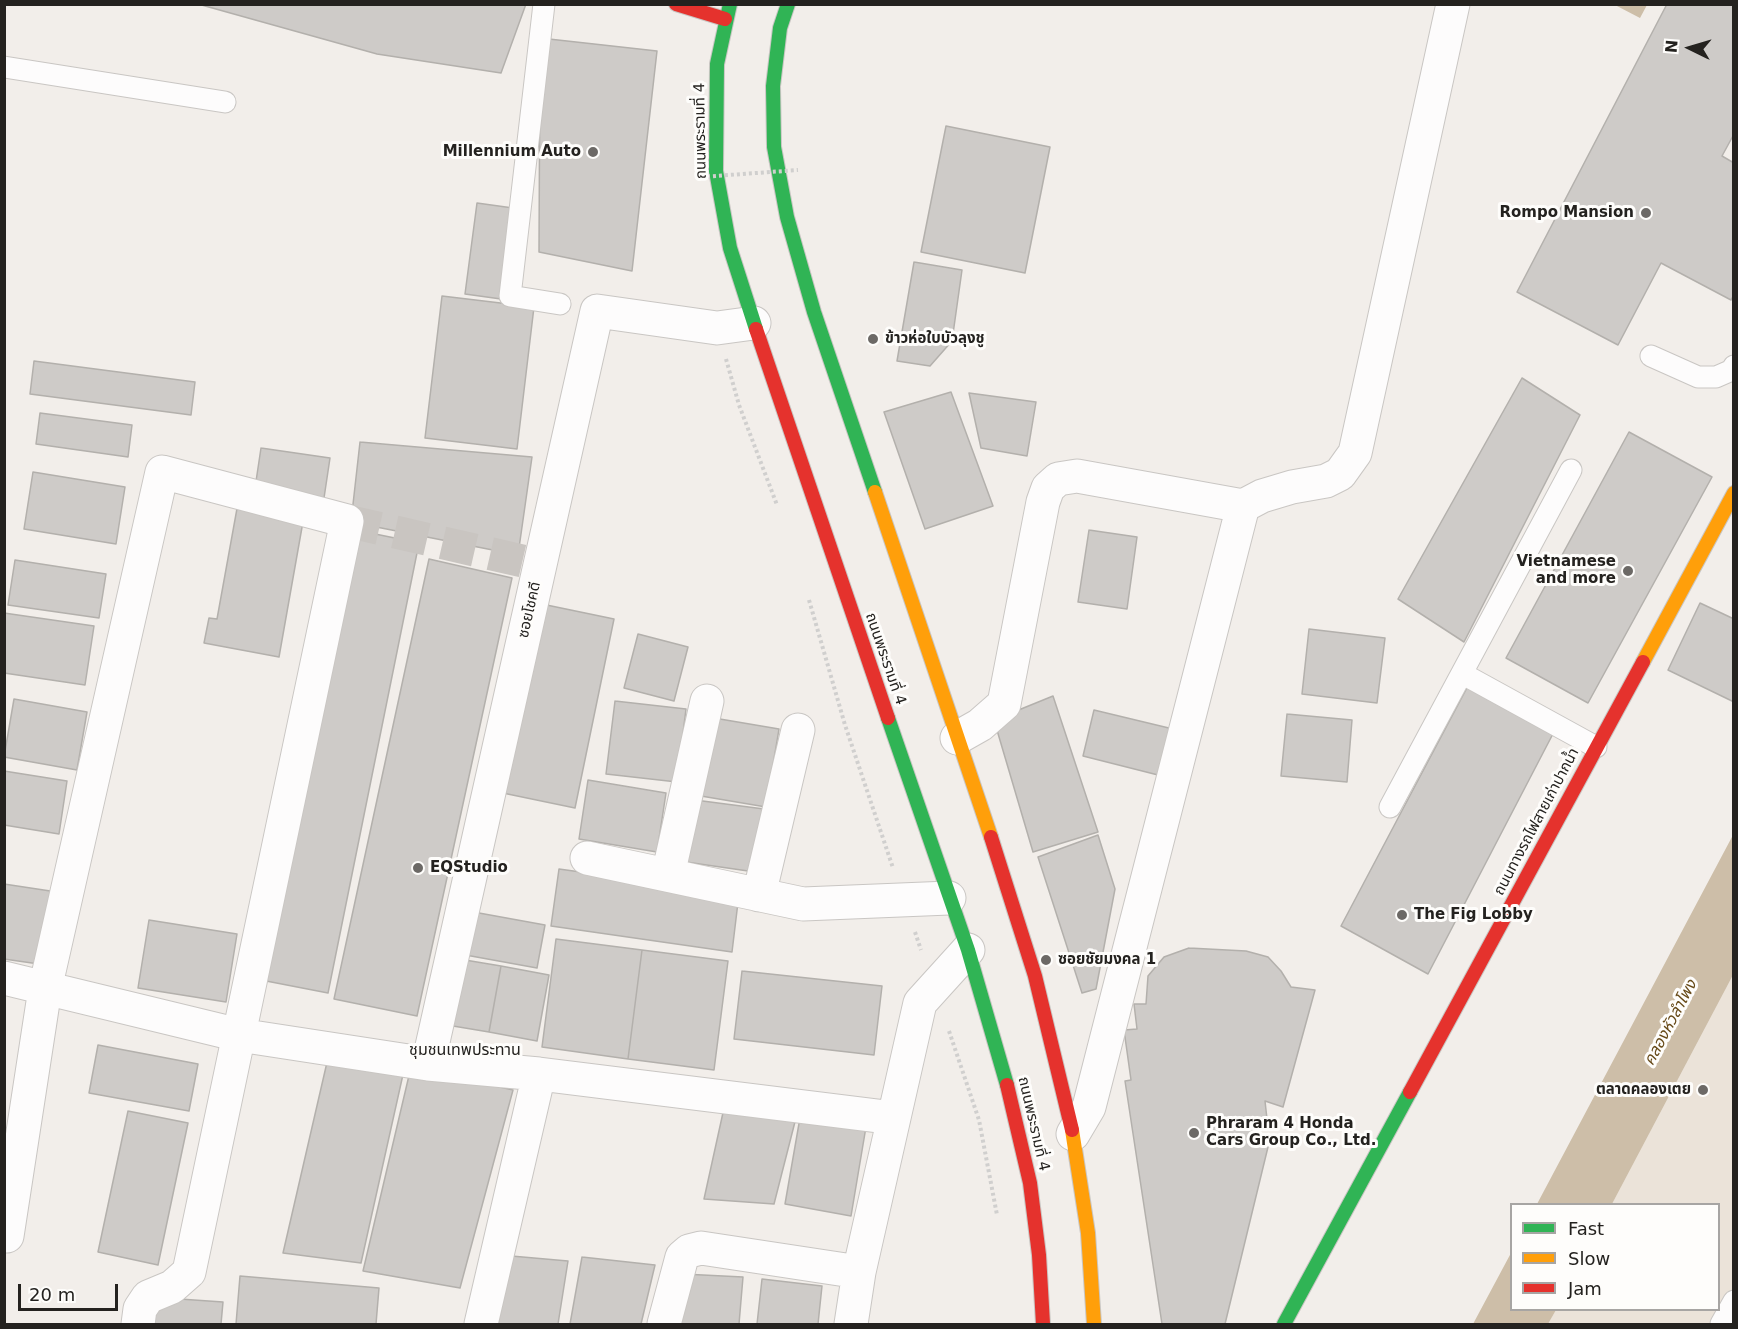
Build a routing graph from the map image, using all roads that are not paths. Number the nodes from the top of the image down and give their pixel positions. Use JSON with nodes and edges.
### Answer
{"nodes":[{"id":1,"x":544,"y":4,"type":"edge"},
{"id":2,"x":676,"y":4,"type":"edge"},
{"id":3,"x":730,"y":4,"type":"edge"},
{"id":4,"x":788,"y":4,"type":"edge"},
{"id":5,"x":1453,"y":4,"type":"edge"},
{"id":6,"x":725,"y":20,"type":"junction"},
{"id":7,"x":4,"y":67,"type":"edge"},
{"id":8,"x":225,"y":102,"type":"dead end"},
{"id":9,"x":560,"y":304,"type":"dead end"},
{"id":10,"x":753,"y":323,"type":"junction"},
{"id":11,"x":1651,"y":356,"type":"dead end"},
{"id":12,"x":1734,"y":366,"type":"edge"},
{"id":13,"x":1571,"y":470,"type":"dead end"},
{"id":14,"x":1734,"y":493,"type":"edge"},
{"id":15,"x":1243,"y":506,"type":"junction"},
{"id":16,"x":1465,"y":670,"type":"junction"},
{"id":17,"x":707,"y":701,"type":"dead end"},
{"id":18,"x":798,"y":730,"type":"dead end"},
{"id":19,"x":957,"y":738,"type":"junction"},
{"id":20,"x":1598,"y":743,"type":"junction"},
{"id":21,"x":1390,"y":807,"type":"dead end"},
{"id":22,"x":587,"y":858,"type":"dead end"},
{"id":23,"x":668,"y":875,"type":"junction"},
{"id":24,"x":759,"y":895,"type":"junction"},
{"id":25,"x":949,"y":898,"type":"junction"},
{"id":26,"x":968,"y":950,"type":"junction"},
{"id":27,"x":4,"y":978,"type":"edge"},
{"id":28,"x":45,"y":989,"type":"junction"},
{"id":29,"x":239,"y":1035,"type":"junction"},
{"id":30,"x":428,"y":1064,"type":"junction"},
{"id":31,"x":539,"y":1074,"type":"junction"},
{"id":32,"x":894,"y":1118,"type":"junction"},
{"id":33,"x":1073,"y":1134,"type":"junction"},
{"id":34,"x":7,"y":1236,"type":"dead end"},
{"id":35,"x":859,"y":1272,"type":"junction"},
{"id":36,"x":1734,"y":1301,"type":"edge"},
{"id":37,"x":138,"y":1324,"type":"edge"},
{"id":38,"x":481,"y":1324,"type":"edge"},
{"id":39,"x":664,"y":1324,"type":"edge"},
{"id":40,"x":851,"y":1324,"type":"edge"},
{"id":41,"x":1043,"y":1324,"type":"edge"},
{"id":42,"x":1094,"y":1324,"type":"edge"},
{"id":43,"x":1284,"y":1324,"type":"edge"},
{"id":44,"x":1721,"y":1324,"type":"edge"}],
"edges":[{"from":1,"to":9,"type":"lane"},
{"from":2,"to":6,"type":"main road"},
{"from":3,"to":6,"type":"main road","name":"ถนนพระรามที่ 4"},
{"from":4,"to":19,"type":"main road"},
{"from":5,"to":15,"type":"street"},
{"from":6,"to":10,"type":"main road","name":"ถนนพระรามที่ 4"},
{"from":7,"to":8,"type":"lane"},
{"from":10,"to":25,"type":"main road","name":"ถนนพระรามที่ 4"},
{"from":10,"to":30,"type":"street","name":"ซอยโชคดี"},
{"from":11,"to":12,"type":"lane"},
{"from":13,"to":16,"type":"lane"},
{"from":14,"to":20,"type":"main road","name":"ถนนทางรถไฟสายเก่าปากน้ำ"},
{"from":15,"to":19,"type":"street"},
{"from":15,"to":33,"type":"street"},
{"from":16,"to":20,"type":"lane"},
{"from":16,"to":21,"type":"lane"},
{"from":17,"to":23,"type":"street"},
{"from":18,"to":24,"type":"street"},
{"from":19,"to":33,"type":"main road"},
{"from":20,"to":43,"type":"main road","name":"ถนนทางรถไฟสายเก่าปากน้ำ"},
{"from":22,"to":23,"type":"street"},
{"from":23,"to":24,"type":"street"},
{"from":24,"to":25,"type":"street"},
{"from":25,"to":26,"type":"main road","name":"ถนนพระรามที่ 4"},
{"from":26,"to":32,"type":"street"},
{"from":26,"to":41,"type":"main road","name":"ถนนพระรามที่ 4"},
{"from":27,"to":28,"type":"street"},
{"from":28,"to":29,"type":"street"},
{"from":28,"to":29,"type":"street"},
{"from":28,"to":34,"type":"street"},
{"from":29,"to":30,"type":"street"},
{"from":29,"to":37,"type":"street"},
{"from":30,"to":31,"type":"street"},
{"from":31,"to":32,"type":"street"},
{"from":31,"to":38,"type":"street"},
{"from":32,"to":35,"type":"street"},
{"from":33,"to":42,"type":"main road"},
{"from":35,"to":39,"type":"street"},
{"from":35,"to":40,"type":"street"},
{"from":36,"to":44,"type":"lane"}]}
